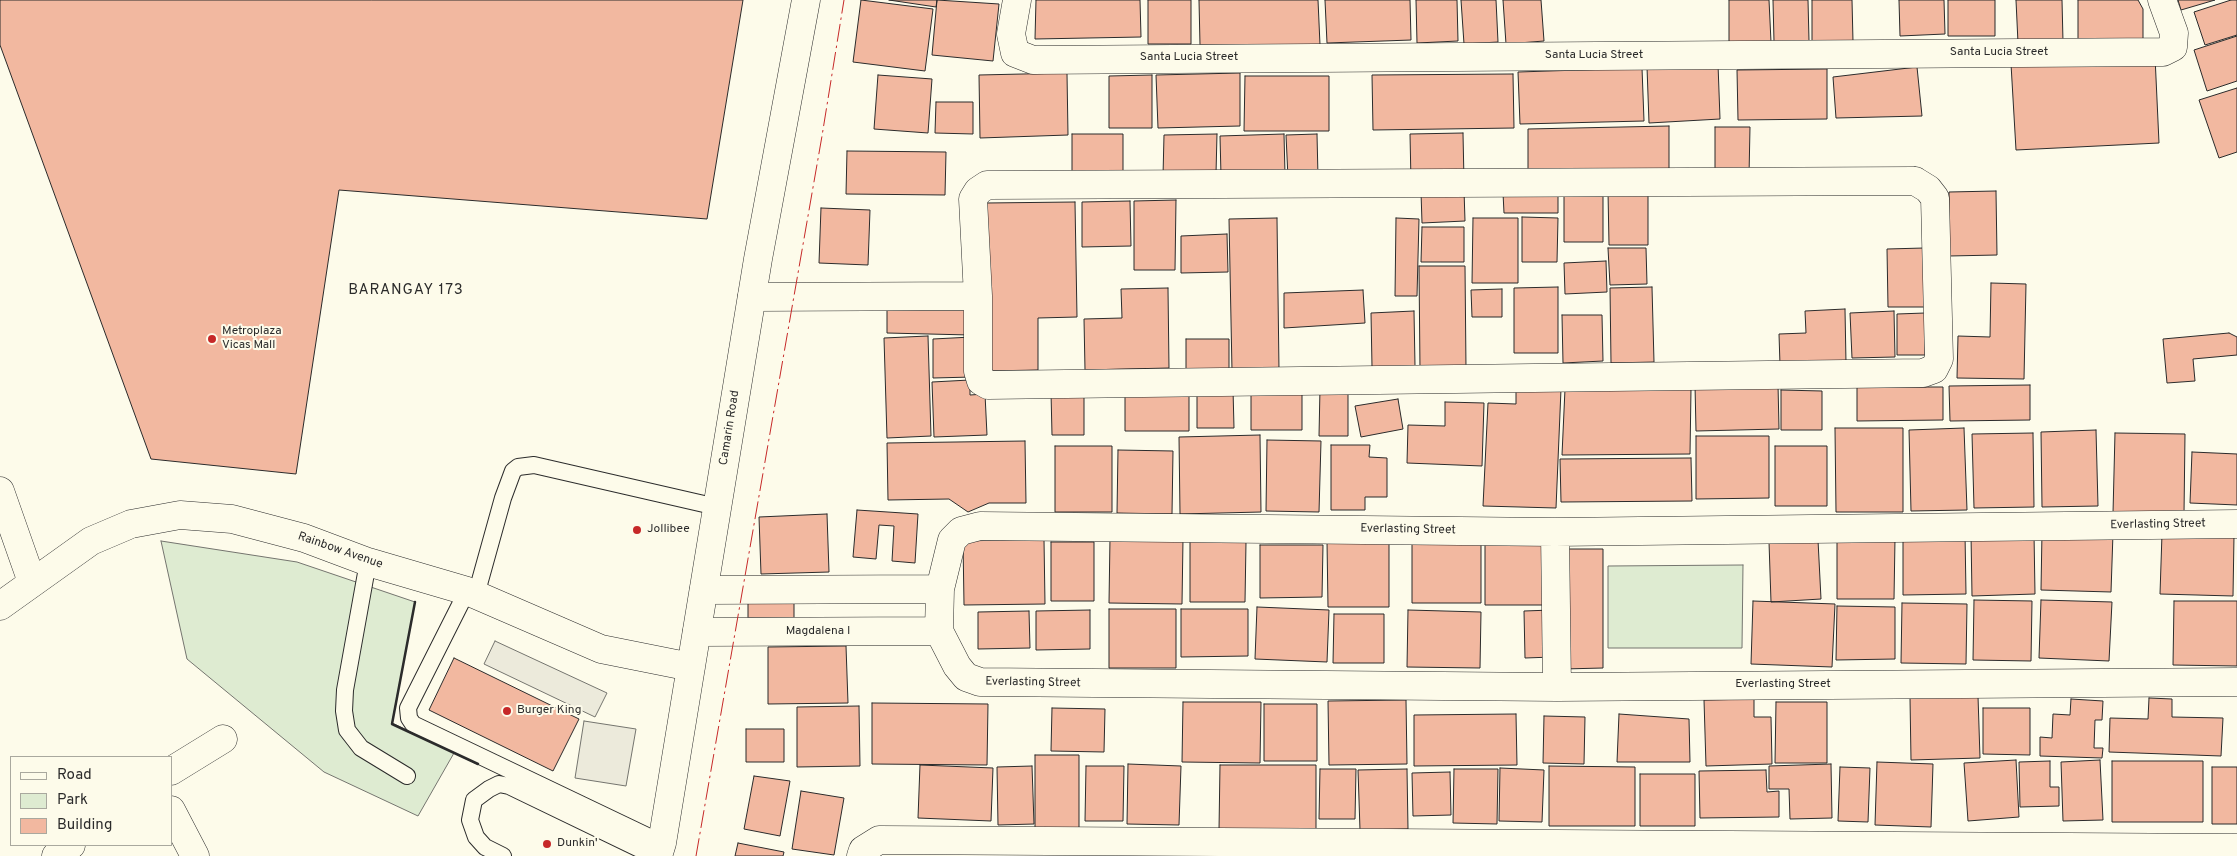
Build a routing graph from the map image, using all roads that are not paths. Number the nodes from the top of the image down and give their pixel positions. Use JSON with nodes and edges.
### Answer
{"nodes":[{"id":1,"x":806,"y":0,"type":"edge"},
{"id":2,"x":1017,"y":0,"type":"edge"},
{"id":3,"x":2162,"y":0,"type":"edge"},
{"id":4,"x":978,"y":296,"type":"junction"},
{"id":5,"x":752,"y":297,"type":"junction"},
{"id":6,"x":0,"y":491,"type":"edge"},
{"id":7,"x":717,"y":507,"type":"junction"},
{"id":8,"x":2237,"y":524,"type":"edge"},
{"id":9,"x":1555,"y":532,"type":"junction"},
{"id":10,"x":368,"y":562,"type":"junction"},
{"id":11,"x":32,"y":582,"type":"junction"},
{"id":12,"x":940,"y":589,"type":"junction"},
{"id":13,"x":704,"y":590,"type":"junction"},
{"id":14,"x":472,"y":593,"type":"junction"},
{"id":15,"x":0,"y":606,"type":"edge"},
{"id":16,"x":939,"y":631,"type":"junction"},
{"id":17,"x":696,"y":632,"type":"junction"},
{"id":18,"x":691,"y":667,"type":"junction"},
{"id":19,"x":2237,"y":682,"type":"edge"},
{"id":20,"x":1557,"y":687,"type":"junction"},
{"id":21,"x":223,"y":739,"type":"dead end"},
{"id":22,"x":172,"y":770,"type":"edge"},
{"id":23,"x":407,"y":776,"type":"dead end"},
{"id":24,"x":172,"y":812,"type":"edge"},
{"id":25,"x":70,"y":846,"type":"edge"},
{"id":26,"x":2237,"y":848,"type":"edge"},
{"id":27,"x":658,"y":851,"type":"edge"},
{"id":28,"x":1974,"y":851,"type":"edge"},
{"id":29,"x":2130,"y":851,"type":"edge"},
{"id":30,"x":862,"y":853,"type":"edge"},
{"id":31,"x":56,"y":856,"type":"edge"},
{"id":32,"x":195,"y":856,"type":"edge"},
{"id":33,"x":503,"y":856,"type":"edge"}],
"edges":[{"from":1,"to":5,"type":"street","name":"Camarin Road"},
{"from":2,"to":3,"type":"street","name":"Santa Lucia Street"},
{"from":4,"to":4,"type":"street"},
{"from":4,"to":5,"type":"street"},
{"from":5,"to":7,"type":"street","name":"Camarin Road"},
{"from":6,"to":11,"type":"street"},
{"from":7,"to":13,"type":"street","name":"Camarin Road"},
{"from":7,"to":14,"type":"lane"},
{"from":8,"to":9,"type":"street","name":"Everlasting Street"},
{"from":9,"to":12,"type":"street","name":"Everlasting Street"},
{"from":9,"to":20,"type":"street"},
{"from":10,"to":11,"type":"street","name":"Rainbow Avenue"},
{"from":10,"to":14,"type":"street","name":"Rainbow Avenue"},
{"from":10,"to":23,"type":"lane"},
{"from":11,"to":15,"type":"street","name":"Rainbow Avenue"},
{"from":12,"to":13,"type":"street"},
{"from":12,"to":16,"type":"street","name":"Everlasting Street"},
{"from":13,"to":17,"type":"street","name":"Camarin Road"},
{"from":14,"to":18,"type":"street","name":"Rainbow Avenue"},
{"from":14,"to":27,"type":"lane"},
{"from":16,"to":17,"type":"street","name":"Magdalena I"},
{"from":16,"to":20,"type":"street","name":"Everlasting Street"},
{"from":17,"to":18,"type":"street","name":"Camarin Road"},
{"from":18,"to":27,"type":"street","name":"Camarin Road"},
{"from":19,"to":20,"type":"street","name":"Everlasting Street"},
{"from":21,"to":22,"type":"street"},
{"from":24,"to":32,"type":"street"},
{"from":25,"to":31,"type":"street"},
{"from":26,"to":29,"type":"street"},
{"from":27,"to":33,"type":"lane"},
{"from":28,"to":29,"type":"street"},
{"from":28,"to":30,"type":"street"}]}
